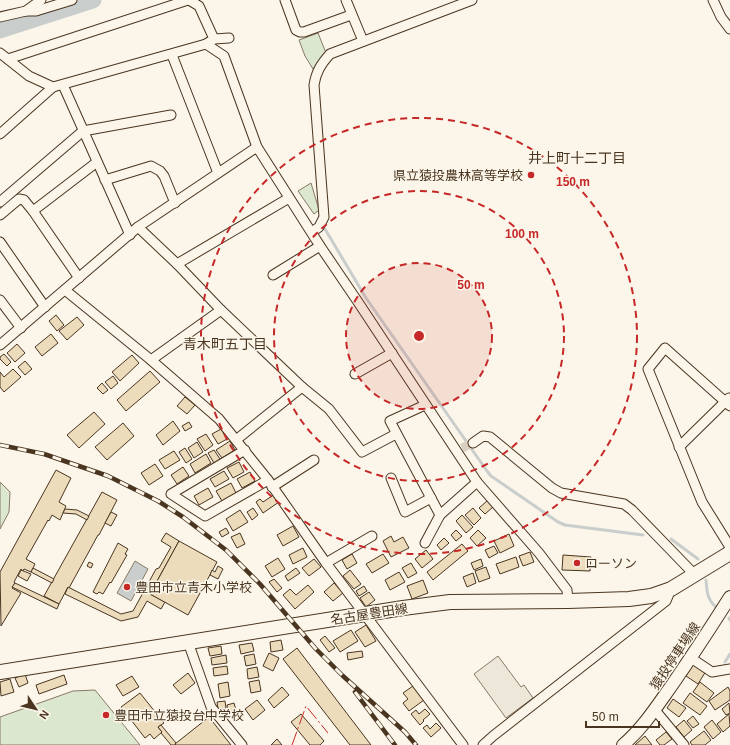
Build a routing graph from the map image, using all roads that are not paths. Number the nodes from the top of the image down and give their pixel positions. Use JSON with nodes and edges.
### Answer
{"nodes":[{"id":1,"x":41,"y":0,"type":"edge"},
{"id":2,"x":72,"y":0,"type":"edge"},
{"id":3,"x":188,"y":0,"type":"edge"},
{"id":4,"x":285,"y":0,"type":"edge"},
{"id":5,"x":346,"y":0,"type":"edge"},
{"id":6,"x":472,"y":0,"type":"edge"},
{"id":7,"x":713,"y":0,"type":"edge"},
{"id":8,"x":26,"y":11,"type":"junction"},
{"id":9,"x":351,"y":15,"type":"junction"},
{"id":10,"x":0,"y":17,"type":"edge"},
{"id":11,"x":730,"y":29,"type":"edge"},
{"id":12,"x":229,"y":38,"type":"dead end"},
{"id":13,"x":214,"y":39,"type":"junction"},
{"id":14,"x":363,"y":41,"type":"junction"},
{"id":15,"x":206,"y":44,"type":"junction"},
{"id":16,"x":172,"y":55,"type":"junction"},
{"id":17,"x":4,"y":56,"type":"edge"},
{"id":18,"x":63,"y":85,"type":"junction"},
{"id":19,"x":53,"y":87,"type":"junction"},
{"id":20,"x":171,"y":115,"type":"dead end"},
{"id":21,"x":83,"y":131,"type":"junction"},
{"id":22,"x":0,"y":134,"type":"edge"},
{"id":23,"x":257,"y":147,"type":"junction"},
{"id":24,"x":97,"y":162,"type":"junction"},
{"id":25,"x":218,"y":173,"type":"junction"},
{"id":26,"x":105,"y":180,"type":"junction"},
{"id":27,"x":289,"y":198,"type":"junction"},
{"id":28,"x":0,"y":202,"type":"edge"},
{"id":29,"x":175,"y":202,"type":"junction"},
{"id":30,"x":33,"y":211,"type":"junction"},
{"id":31,"x":0,"y":215,"type":"edge"},
{"id":32,"x":138,"y":228,"type":"junction"},
{"id":33,"x":312,"y":232,"type":"junction"},
{"id":34,"x":130,"y":235,"type":"junction"},
{"id":35,"x":0,"y":242,"type":"edge"},
{"id":36,"x":320,"y":246,"type":"junction"},
{"id":37,"x":177,"y":264,"type":"junction"},
{"id":38,"x":273,"y":275,"type":"dead end"},
{"id":39,"x":79,"y":278,"type":"junction"},
{"id":40,"x":65,"y":290,"type":"junction"},
{"id":41,"x":0,"y":300,"type":"edge"},
{"id":42,"x":45,"y":307,"type":"junction"},
{"id":43,"x":221,"y":310,"type":"junction"},
{"id":44,"x":21,"y":328,"type":"junction"},
{"id":45,"x":0,"y":345,"type":"edge"},
{"id":46,"x":392,"y":353,"type":"junction"},
{"id":47,"x":151,"y":360,"type":"junction"},
{"id":48,"x":355,"y":374,"type":"dead end"},
{"id":49,"x":302,"y":387,"type":"junction"},
{"id":50,"x":729,"y":402,"type":"edge"},
{"id":51,"x":425,"y":405,"type":"junction"},
{"id":52,"x":396,"y":434,"type":"junction"},
{"id":53,"x":236,"y":440,"type":"junction"},
{"id":54,"x":473,"y":443,"type":"tunnel mouth"},
{"id":55,"x":680,"y":447,"type":"junction"},
{"id":56,"x":245,"y":450,"type":"junction"},
{"id":57,"x":314,"y":460,"type":"dead end"},
{"id":58,"x":391,"y":478,"type":"dead end"},
{"id":59,"x":477,"y":482,"type":"junction"},
{"id":60,"x":270,"y":483,"type":"junction"},
{"id":61,"x":431,"y":498,"type":"junction"},
{"id":62,"x":440,"y":514,"type":"junction"},
{"id":63,"x":372,"y":536,"type":"dead end"},
{"id":64,"x":425,"y":542,"type":"dead end"},
{"id":65,"x":730,"y":547,"type":"edge"},
{"id":66,"x":730,"y":553,"type":"edge"},
{"id":67,"x":326,"y":563,"type":"junction"},
{"id":68,"x":694,"y":574,"type":"junction"},
{"id":69,"x":671,"y":589,"type":"junction"},
{"id":70,"x":730,"y":597,"type":"edge"},
{"id":71,"x":568,"y":602,"type":"junction"},
{"id":72,"x":366,"y":614,"type":"junction"},
{"id":73,"x":188,"y":642,"type":"junction"},
{"id":74,"x":691,"y":658,"type":"junction"},
{"id":75,"x":730,"y":669,"type":"edge"},
{"id":76,"x":0,"y":672,"type":"edge"},
{"id":77,"x":655,"y":710,"type":"junction"},
{"id":78,"x":242,"y":745,"type":"edge"},
{"id":79,"x":463,"y":745,"type":"edge"},
{"id":80,"x":486,"y":745,"type":"edge"},
{"id":81,"x":623,"y":745,"type":"edge"},
{"id":82,"x":684,"y":745,"type":"edge"}],
"edges":[{"from":1,"to":8,"type":"street"},
{"from":2,"to":8,"type":"street"},
{"from":3,"to":13,"type":"street"},
{"from":3,"to":17,"type":"street"},
{"from":4,"to":9,"type":"street"},
{"from":5,"to":9,"type":"street"},
{"from":6,"to":14,"type":"street"},
{"from":7,"to":11,"type":"street"},
{"from":8,"to":10,"type":"street"},
{"from":9,"to":14,"type":"street"},
{"from":12,"to":13,"type":"street"},
{"from":13,"to":15,"type":"street"},
{"from":14,"to":33,"type":"street"},
{"from":15,"to":16,"type":"street"},
{"from":15,"to":23,"type":"street"},
{"from":16,"to":18,"type":"street"},
{"from":16,"to":25,"type":"street"},
{"from":17,"to":19,"type":"street"},
{"from":18,"to":19,"type":"street"},
{"from":18,"to":21,"type":"street"},
{"from":19,"to":22,"type":"street"},
{"from":20,"to":21,"type":"street"},
{"from":21,"to":24,"type":"street"},
{"from":21,"to":28,"type":"street"},
{"from":23,"to":25,"type":"street"},
{"from":23,"to":27,"type":"street"},
{"from":24,"to":26,"type":"street"},
{"from":24,"to":30,"type":"street"},
{"from":25,"to":29,"type":"street"},
{"from":26,"to":29,"type":"street"},
{"from":26,"to":34,"type":"street"},
{"from":27,"to":33,"type":"street"},
{"from":27,"to":37,"type":"street"},
{"from":29,"to":32,"type":"street"},
{"from":30,"to":31,"type":"street"},
{"from":30,"to":39,"type":"street"},
{"from":32,"to":34,"type":"street"},
{"from":32,"to":37,"type":"street"},
{"from":33,"to":36,"type":"street"},
{"from":34,"to":39,"type":"street"},
{"from":35,"to":42,"type":"street"},
{"from":36,"to":38,"type":"street"},
{"from":36,"to":46,"type":"street"},
{"from":37,"to":43,"type":"street"},
{"from":39,"to":40,"type":"street"},
{"from":40,"to":42,"type":"street"},
{"from":40,"to":47,"type":"street"},
{"from":41,"to":44,"type":"street"},
{"from":42,"to":44,"type":"street"},
{"from":43,"to":47,"type":"street"},
{"from":43,"to":49,"type":"street"},
{"from":44,"to":45,"type":"street"},
{"from":46,"to":48,"type":"street"},
{"from":46,"to":51,"type":"street"},
{"from":47,"to":53,"type":"street"},
{"from":49,"to":52,"type":"street"},
{"from":49,"to":53,"type":"street"},
{"from":50,"to":55,"type":"street"},
{"from":50,"to":55,"type":"street"},
{"from":51,"to":52,"type":"street"},
{"from":51,"to":59,"type":"street"},
{"from":52,"to":61,"type":"street"},
{"from":53,"to":56,"type":"street"},
{"from":54,"to":68,"type":"street"},
{"from":55,"to":65,"type":"street"},
{"from":56,"to":60,"type":"street"},
{"from":56,"to":60,"type":"street"},
{"from":57,"to":60,"type":"street"},
{"from":58,"to":61,"type":"street"},
{"from":59,"to":62,"type":"street"},
{"from":59,"to":71,"type":"street"},
{"from":60,"to":67,"type":"street"},
{"from":61,"to":62,"type":"street"},
{"from":62,"to":64,"type":"street"},
{"from":63,"to":67,"type":"street"},
{"from":66,"to":68,"type":"main road","name":"名古屋豊田線"},
{"from":67,"to":72,"type":"street"},
{"from":68,"to":69,"type":"main road","name":"名古屋豊田線"},
{"from":69,"to":71,"type":"main road","name":"名古屋豊田線"},
{"from":69,"to":80,"type":"street"},
{"from":70,"to":74,"type":"main road","name":"猿投停車場線"},
{"from":71,"to":72,"type":"main road","name":"名古屋豊田線"},
{"from":72,"to":73,"type":"main road","name":"名古屋豊田線"},
{"from":72,"to":79,"type":"street"},
{"from":73,"to":76,"type":"main road","name":"名古屋豊田線"},
{"from":73,"to":78,"type":"street"},
{"from":74,"to":75,"type":"street"},
{"from":74,"to":77,"type":"main road","name":"猿投停車場線"},
{"from":77,"to":81,"type":"main road","name":"猿投停車場線"},
{"from":77,"to":82,"type":"street"}]}
